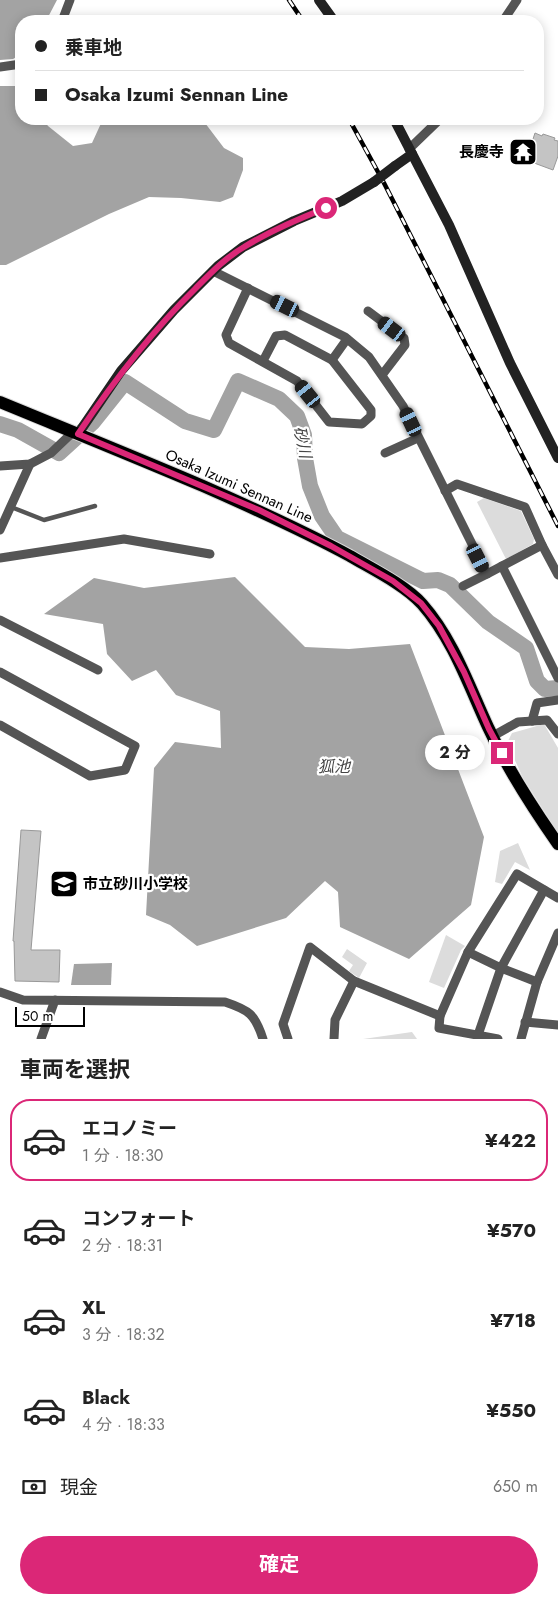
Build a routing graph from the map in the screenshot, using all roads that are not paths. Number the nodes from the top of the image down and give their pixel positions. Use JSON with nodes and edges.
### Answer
{"nodes":[{"id":1,"x":70,"y":0,"type":"edge"},
{"id":2,"x":319,"y":0,"type":"edge"},
{"id":3,"x":517,"y":0,"type":"edge"},
{"id":4,"x":64,"y":15,"type":"edge"},
{"id":5,"x":330,"y":15,"type":"edge"},
{"id":6,"x":507,"y":15,"type":"edge"},
{"id":7,"x":15,"y":65,"type":"edge"},
{"id":8,"x":0,"y":67,"type":"edge"},
{"id":9,"x":397,"y":125,"type":"edge"},
{"id":10,"x":435,"y":125,"type":"edge"},
{"id":11,"x":411,"y":152,"type":"junction"},
{"id":12,"x":213,"y":271,"type":"junction"},
{"id":13,"x":248,"y":288,"type":"junction"},
{"id":14,"x":368,"y":311,"type":"dead end"},
{"id":15,"x":347,"y":339,"type":"junction"},
{"id":16,"x":332,"y":360,"type":"junction"},
{"id":17,"x":264,"y":361,"type":"junction"},
{"id":18,"x":382,"y":375,"type":"junction"},
{"id":19,"x":0,"y":402,"type":"edge"},
{"id":20,"x":76,"y":433,"type":"junction"},
{"id":21,"x":418,"y":438,"type":"junction"},
{"id":22,"x":385,"y":453,"type":"dead end"},
{"id":23,"x":558,"y":458,"type":"edge"},
{"id":24,"x":30,"y":464,"type":"junction"},
{"id":25,"x":0,"y":466,"type":"edge"},
{"id":26,"x":445,"y":491,"type":"junction"},
{"id":27,"x":94,"y":506,"type":"dead end"},
{"id":28,"x":11,"y":507,"type":"junction"},
{"id":29,"x":0,"y":530,"type":"edge"},
{"id":30,"x":542,"y":545,"type":"junction"},
{"id":31,"x":210,"y":554,"type":"dead end"},
{"id":32,"x":0,"y":558,"type":"edge"},
{"id":33,"x":502,"y":566,"type":"junction"},
{"id":34,"x":487,"y":574,"type":"junction"},
{"id":35,"x":558,"y":575,"type":"edge"},
{"id":36,"x":463,"y":586,"type":"dead end"},
{"id":37,"x":0,"y":620,"type":"edge"},
{"id":38,"x":558,"y":654,"type":"edge"},
{"id":39,"x":548,"y":658,"type":"junction"},
{"id":40,"x":98,"y":670,"type":"dead end"},
{"id":41,"x":0,"y":672,"type":"edge"},
{"id":42,"x":558,"y":678,"type":"edge"},
{"id":43,"x":558,"y":700,"type":"edge"},
{"id":44,"x":532,"y":721,"type":"junction"},
{"id":45,"x":0,"y":725,"type":"edge"},
{"id":46,"x":558,"y":734,"type":"edge"},
{"id":47,"x":493,"y":736,"type":"junction"},
{"id":48,"x":558,"y":844,"type":"edge"},
{"id":49,"x":544,"y":890,"type":"junction"},
{"id":50,"x":558,"y":898,"type":"edge"},
{"id":51,"x":558,"y":933,"type":"edge"},
{"id":52,"x":468,"y":952,"type":"junction"},
{"id":53,"x":501,"y":968,"type":"junction"},
{"id":54,"x":354,"y":981,"type":"junction"},
{"id":55,"x":537,"y":982,"type":"junction"},
{"id":56,"x":0,"y":992,"type":"edge"},
{"id":57,"x":55,"y":1000,"type":"junction"},
{"id":58,"x":440,"y":1016,"type":"junction"},
{"id":59,"x":525,"y":1022,"type":"junction"},
{"id":60,"x":558,"y":1025,"type":"edge"},
{"id":61,"x":478,"y":1035,"type":"junction"},
{"id":62,"x":41,"y":1039,"type":"edge"},
{"id":63,"x":263,"y":1039,"type":"edge"},
{"id":64,"x":288,"y":1039,"type":"edge"},
{"id":65,"x":334,"y":1039,"type":"edge"},
{"id":66,"x":498,"y":1039,"type":"edge"},
{"id":67,"x":521,"y":1039,"type":"edge"}],
"edges":[{"from":1,"to":4,"type":"street"},
{"from":2,"to":5,"type":"street"},
{"from":3,"to":6,"type":"street"},
{"from":7,"to":8,"type":"street"},
{"from":9,"to":11,"type":"street"},
{"from":10,"to":11,"type":"street"},
{"from":11,"to":12,"type":"street","bridge":true},
{"from":11,"to":23,"type":"street"},
{"from":12,"to":13,"type":"street"},
{"from":12,"to":20,"type":"street"},
{"from":13,"to":15,"type":"street"},
{"from":13,"to":17,"type":"street"},
{"from":14,"to":18,"type":"street"},
{"from":15,"to":16,"type":"street"},
{"from":15,"to":18,"type":"street"},
{"from":16,"to":17,"type":"street"},
{"from":16,"to":17,"type":"street"},
{"from":18,"to":21,"type":"street"},
{"from":19,"to":20,"type":"main road","name":"Osaka Izumi Sennan Line"},
{"from":20,"to":24,"type":"street"},
{"from":20,"to":47,"type":"main road","name":"Osaka Izumi Sennan Line"},
{"from":21,"to":22,"type":"street"},
{"from":21,"to":26,"type":"street"},
{"from":24,"to":25,"type":"street"},
{"from":24,"to":28,"type":"street"},
{"from":26,"to":30,"type":"street"},
{"from":26,"to":34,"type":"street"},
{"from":27,"to":28,"type":"lane"},
{"from":28,"to":29,"type":"street"},
{"from":30,"to":33,"type":"street"},
{"from":30,"to":35,"type":"street"},
{"from":31,"to":32,"type":"street"},
{"from":33,"to":34,"type":"street"},
{"from":33,"to":39,"type":"street"},
{"from":34,"to":36,"type":"street"},
{"from":37,"to":40,"type":"street"},
{"from":38,"to":39,"type":"street"},
{"from":39,"to":42,"type":"street"},
{"from":41,"to":45,"type":"street"},
{"from":43,"to":44,"type":"street"},
{"from":44,"to":46,"type":"street"},
{"from":44,"to":47,"type":"street"},
{"from":47,"to":48,"type":"main road","name":"Osaka Izumi Sennan Line"},
{"from":49,"to":50,"type":"street"},
{"from":49,"to":52,"type":"street"},
{"from":49,"to":53,"type":"street"},
{"from":51,"to":55,"type":"street"},
{"from":52,"to":53,"type":"street"},
{"from":52,"to":58,"type":"street"},
{"from":53,"to":55,"type":"street"},
{"from":53,"to":61,"type":"street"},
{"from":54,"to":58,"type":"street"},
{"from":54,"to":64,"type":"street"},
{"from":54,"to":65,"type":"street"},
{"from":55,"to":59,"type":"street"},
{"from":56,"to":57,"type":"street"},
{"from":57,"to":62,"type":"street"},
{"from":57,"to":63,"type":"street"},
{"from":58,"to":61,"type":"street"},
{"from":59,"to":60,"type":"street"},
{"from":59,"to":67,"type":"street"},
{"from":61,"to":66,"type":"street"}]}
